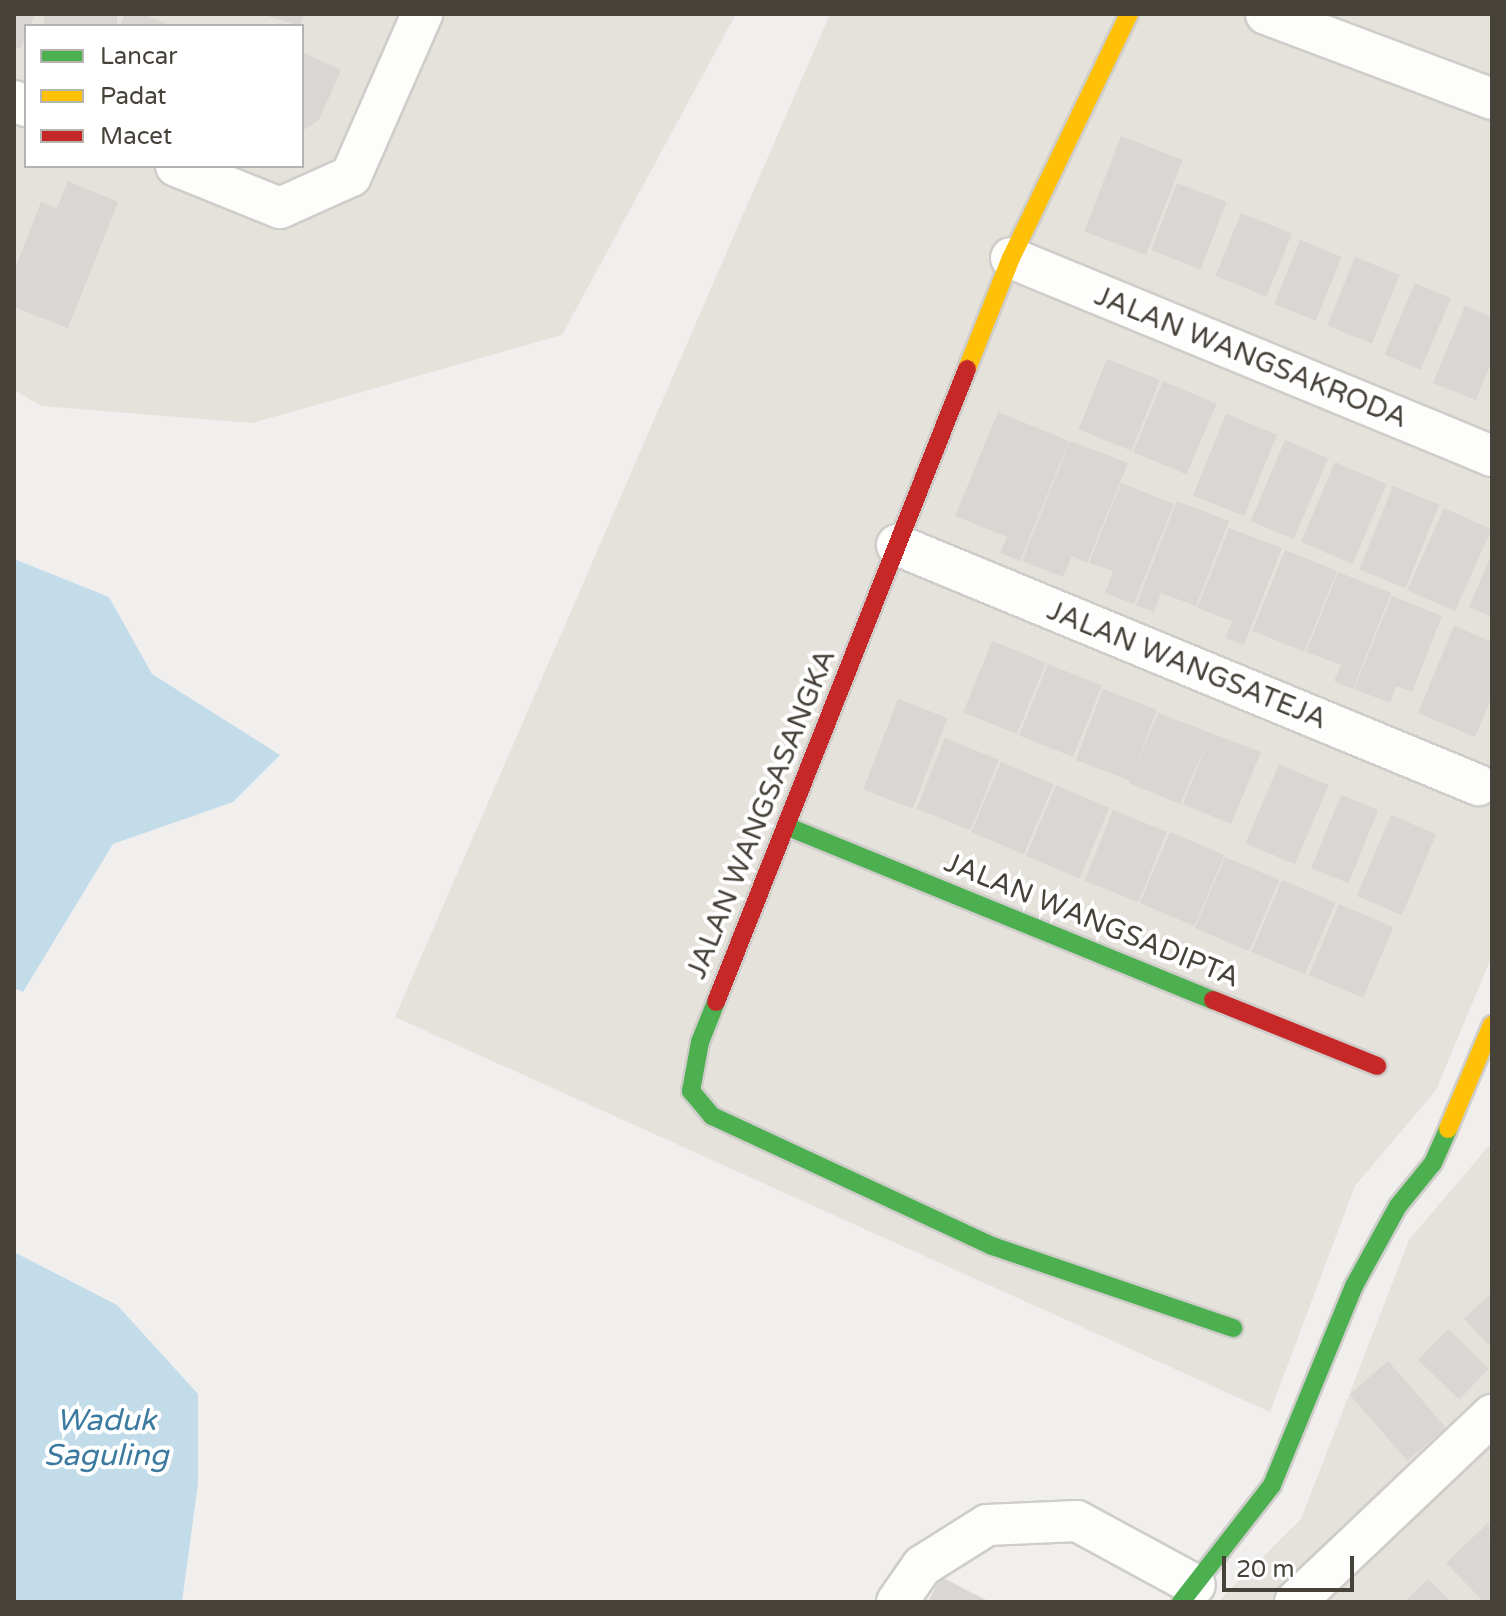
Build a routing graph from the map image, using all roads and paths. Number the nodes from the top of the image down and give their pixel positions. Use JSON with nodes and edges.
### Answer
{"nodes":[{"id":1,"x":422,"y":14,"type":"edge"},
{"id":2,"x":1129,"y":14,"type":"edge"},
{"id":3,"x":1266,"y":14,"type":"edge"},
{"id":4,"x":1492,"y":99,"type":"edge"},
{"id":5,"x":181,"y":168,"type":"edge"},
{"id":6,"x":1011,"y":258,"type":"junction"},
{"id":7,"x":1492,"y":456,"type":"edge"},
{"id":8,"x":897,"y":545,"type":"junction"},
{"id":9,"x":1478,"y":785,"type":"dead end"},
{"id":10,"x":786,"y":826,"type":"junction"},
{"id":11,"x":1492,"y":1025,"type":"edge"},
{"id":12,"x":1377,"y":1066,"type":"dead end"},
{"id":13,"x":1233,"y":1328,"type":"dead end"},
{"id":14,"x":1492,"y":1415,"type":"edge"},
{"id":15,"x":1188,"y":1594,"type":"edge"},
{"id":16,"x":897,"y":1602,"type":"edge"},
{"id":17,"x":1295,"y":1602,"type":"edge"}],
"edges":[{"from":1,"to":5,"type":"street"},
{"from":2,"to":6,"type":"street","name":"JALAN WANGSASANGKA"},
{"from":3,"to":4,"type":"street"},
{"from":6,"to":7,"type":"street","name":"JALAN WANGSAKRODA"},
{"from":6,"to":8,"type":"street","name":"JALAN WANGSASANGKA"},
{"from":8,"to":9,"type":"street","name":"JALAN WANGSATEJA"},
{"from":8,"to":10,"type":"street","name":"JALAN WANGSASANGKA"},
{"from":10,"to":12,"type":"street","name":"JALAN WANGSADIPTA"},
{"from":10,"to":13,"type":"street","name":"JALAN WANGSASANGKA"},
{"from":11,"to":15,"type":"street"},
{"from":14,"to":17,"type":"street"},
{"from":15,"to":16,"type":"street"}]}
